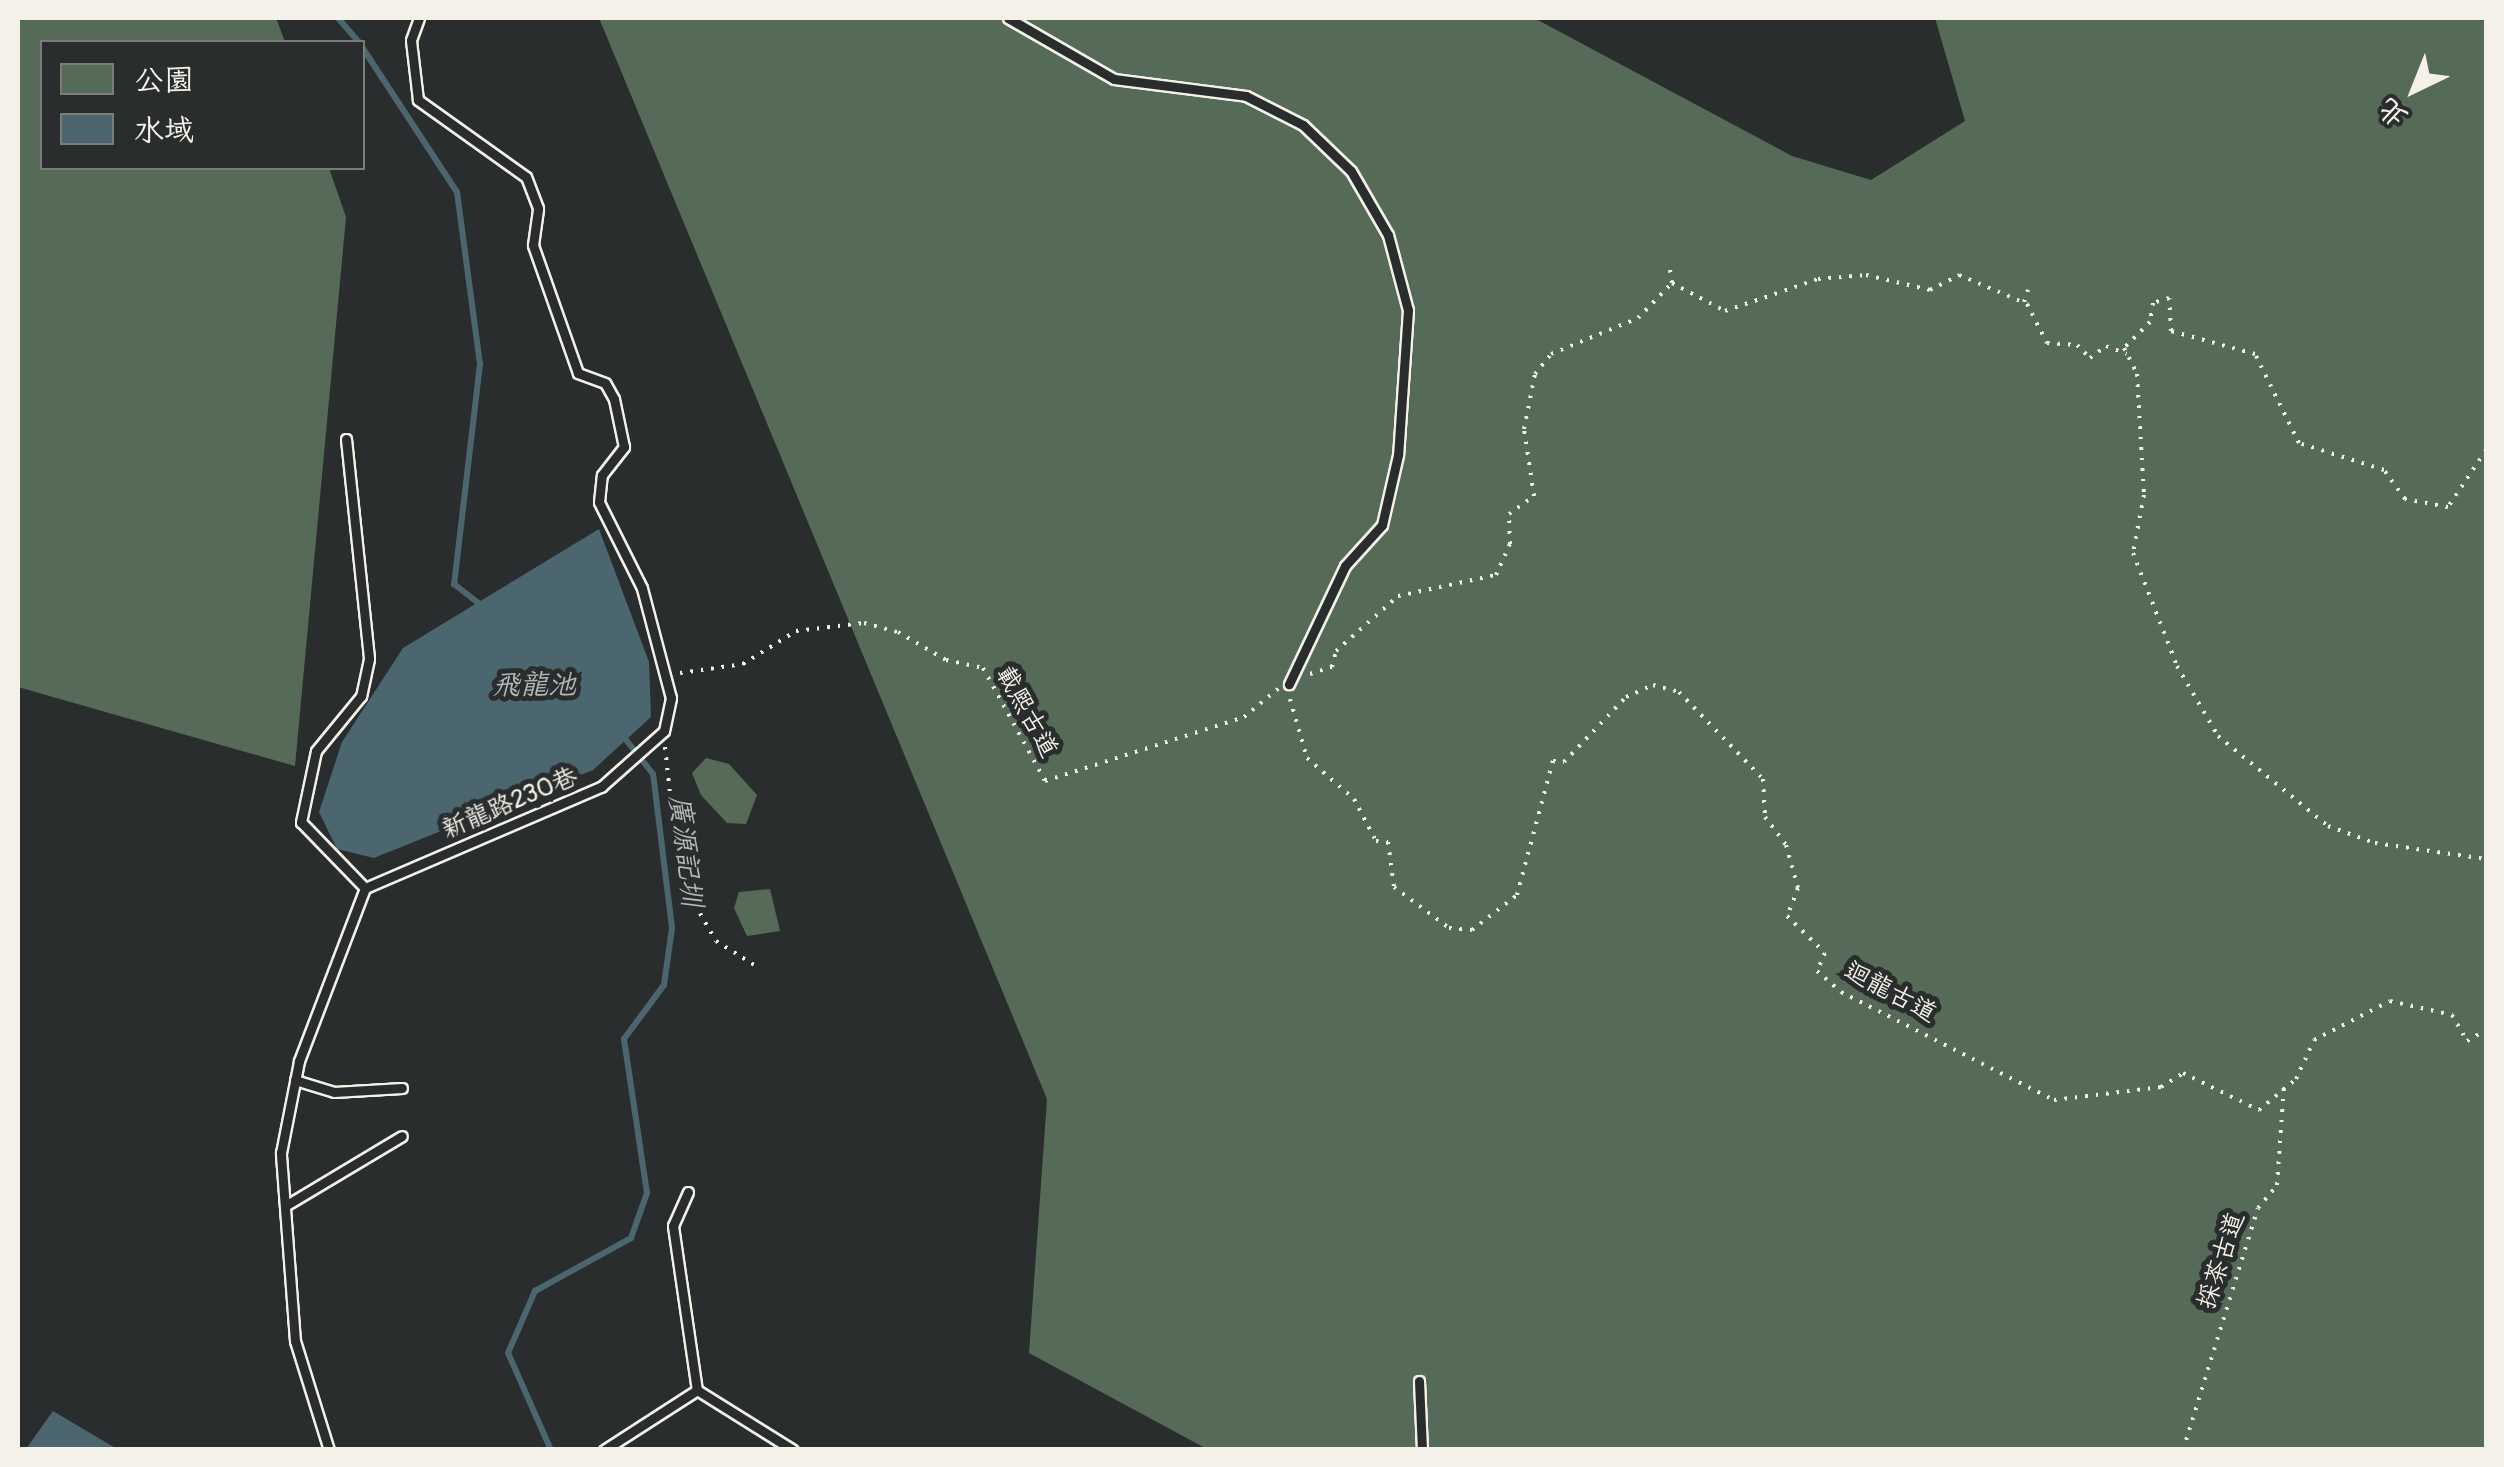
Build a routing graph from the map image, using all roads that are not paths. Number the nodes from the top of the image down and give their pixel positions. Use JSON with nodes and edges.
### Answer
{"nodes":[{"id":1,"x":418,"y":18,"type":"edge"},
{"id":2,"x":1008,"y":18,"type":"edge"},
{"id":3,"x":346,"y":439,"type":"dead end"},
{"id":4,"x":1289,"y":684,"type":"road end"},
{"id":5,"x":365,"y":888,"type":"junction"},
{"id":6,"x":295,"y":1080,"type":"junction"},
{"id":7,"x":402,"y":1088,"type":"dead end"},
{"id":8,"x":402,"y":1136,"type":"dead end"},
{"id":9,"x":688,"y":1192,"type":"dead end"},
{"id":10,"x":285,"y":1206,"type":"junction"},
{"id":11,"x":1419,"y":1381,"type":"dead end"},
{"id":12,"x":697,"y":1390,"type":"junction"},
{"id":13,"x":329,"y":1450,"type":"edge"},
{"id":14,"x":604,"y":1450,"type":"edge"},
{"id":15,"x":793,"y":1450,"type":"edge"},
{"id":16,"x":1422,"y":1450,"type":"edge"}],
"edges":[{"from":1,"to":5,"type":"lane","name":"新龍路230巷"},
{"from":2,"to":4,"type":"lane"},
{"from":3,"to":5,"type":"lane"},
{"from":5,"to":6,"type":"lane"},
{"from":6,"to":7,"type":"lane"},
{"from":6,"to":10,"type":"lane"},
{"from":8,"to":10,"type":"lane"},
{"from":9,"to":12,"type":"lane"},
{"from":10,"to":13,"type":"lane"},
{"from":11,"to":16,"type":"lane"},
{"from":12,"to":14,"type":"lane"},
{"from":12,"to":15,"type":"lane"}]}
